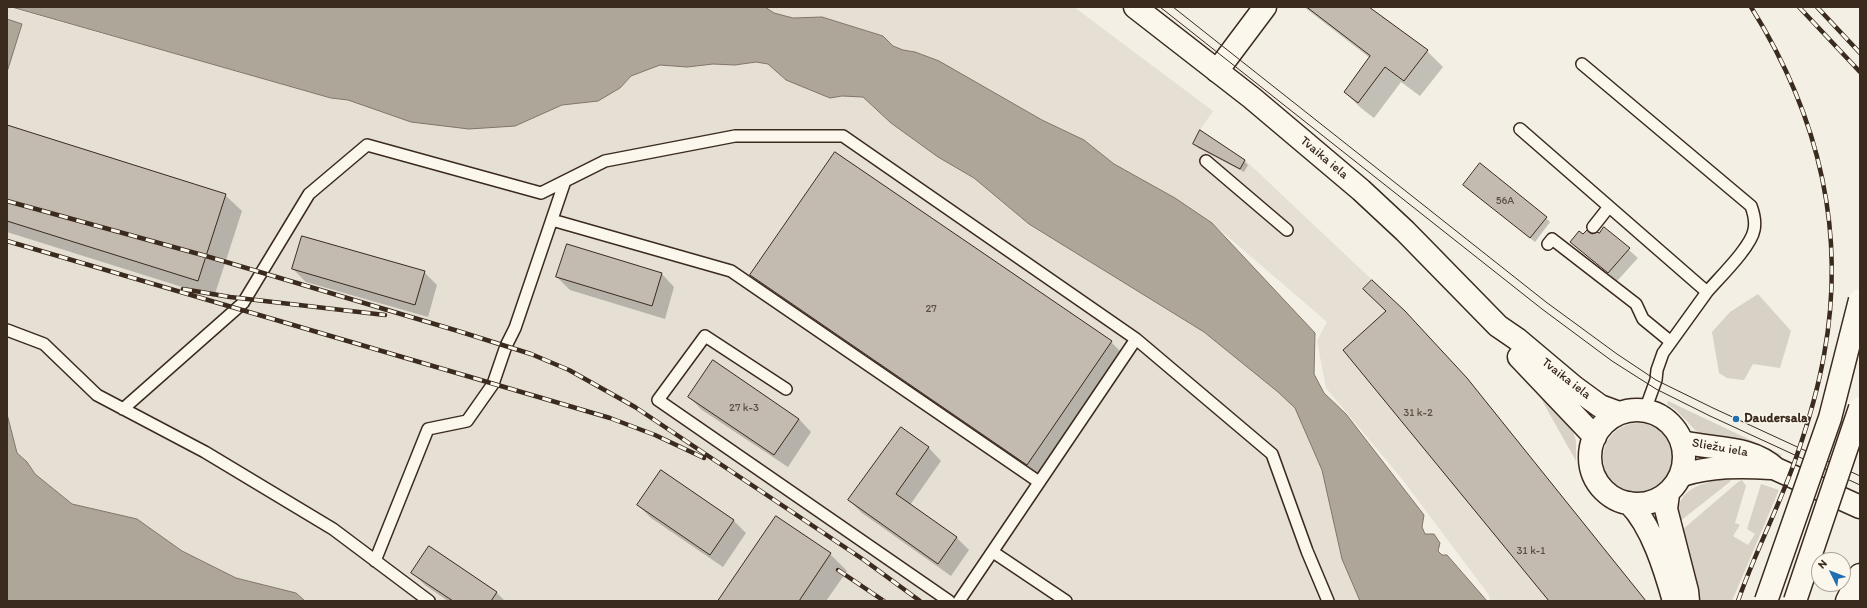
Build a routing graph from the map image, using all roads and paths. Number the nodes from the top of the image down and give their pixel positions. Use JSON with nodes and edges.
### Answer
{"nodes":[{"id":1,"x":1135,"y":7,"type":"edge"},
{"id":2,"x":1265,"y":7,"type":"edge"},
{"id":3,"x":1582,"y":64,"type":"dead end"},
{"id":4,"x":1217,"y":71,"type":"junction"},
{"id":5,"x":1520,"y":130,"type":"dead end"},
{"id":6,"x":1206,"y":161,"type":"dead end"},
{"id":7,"x":565,"y":181,"type":"junction"},
{"id":8,"x":1608,"y":208,"type":"junction"},
{"id":9,"x":552,"y":220,"type":"junction"},
{"id":10,"x":1593,"y":227,"type":"dead end"},
{"id":11,"x":1287,"y":230,"type":"dead end"},
{"id":12,"x":1548,"y":244,"type":"dead end"},
{"id":13,"x":1707,"y":292,"type":"junction"},
{"id":14,"x":1860,"y":300,"type":"edge"},
{"id":15,"x":1498,"y":326,"type":"junction"},
{"id":16,"x":7,"y":330,"type":"edge"},
{"id":17,"x":1136,"y":339,"type":"junction"},
{"id":18,"x":1671,"y":342,"type":"junction"},
{"id":19,"x":786,"y":389,"type":"dead end"},
{"id":20,"x":1860,"y":408,"type":"edge"},
{"id":21,"x":123,"y":409,"type":"junction"},
{"id":22,"x":1647,"y":410,"type":"junction"},
{"id":23,"x":1619,"y":413,"type":"junction"},
{"id":24,"x":1595,"y":437,"type":"junction"},
{"id":25,"x":1682,"y":442,"type":"junction"},
{"id":26,"x":1776,"y":469,"type":"junction"},
{"id":27,"x":1682,"y":475,"type":"junction"},
{"id":28,"x":1039,"y":482,"type":"junction"},
{"id":29,"x":1668,"y":494,"type":"junction"},
{"id":30,"x":1629,"y":503,"type":"junction"},
{"id":31,"x":1860,"y":507,"type":"edge"},
{"id":32,"x":993,"y":552,"type":"junction"},
{"id":33,"x":375,"y":561,"type":"junction"},
{"id":34,"x":1860,"y":575,"type":"edge"},
{"id":35,"x":429,"y":601,"type":"edge"},
{"id":36,"x":949,"y":601,"type":"edge"},
{"id":37,"x":959,"y":601,"type":"edge"},
{"id":38,"x":1066,"y":601,"type":"edge"},
{"id":39,"x":1328,"y":601,"type":"edge"},
{"id":40,"x":1674,"y":601,"type":"edge"},
{"id":41,"x":1688,"y":601,"type":"edge"},
{"id":42,"x":1766,"y":601,"type":"edge"},
{"id":43,"x":1795,"y":601,"type":"edge"},
{"id":44,"x":1847,"y":601,"type":"edge"}],
"edges":[{"from":1,"to":4,"type":"street","name":"Tvaika iela"},
{"from":2,"to":4,"type":"street"},
{"from":3,"to":13,"type":"lane"},
{"from":4,"to":15,"type":"street","name":"Tvaika iela"},
{"from":5,"to":8,"type":"lane"},
{"from":6,"to":11,"type":"lane"},
{"from":7,"to":9,"type":"lane"},
{"from":7,"to":17,"type":"lane"},
{"from":7,"to":21,"type":"lane"},
{"from":8,"to":10,"type":"lane"},
{"from":8,"to":13,"type":"lane"},
{"from":9,"to":28,"type":"lane"},
{"from":9,"to":33,"type":"lane"},
{"from":12,"to":18,"type":"lane"},
{"from":13,"to":18,"type":"lane"},
{"from":14,"to":42,"type":"street","bridge":true},
{"from":15,"to":23,"type":"street","name":"Tvaika iela"},
{"from":15,"to":24,"type":"street","name":"Tvaika iela"},
{"from":16,"to":21,"type":"lane"},
{"from":17,"to":28,"type":"lane"},
{"from":17,"to":39,"type":"lane"},
{"from":18,"to":22,"type":"lane"},
{"from":19,"to":36,"type":"lane"},
{"from":20,"to":43,"type":"street","bridge":true},
{"from":21,"to":33,"type":"lane"},
{"from":22,"to":23,"type":"street"},
{"from":22,"to":25,"type":"street"},
{"from":23,"to":24,"type":"street"},
{"from":24,"to":30,"type":"street"},
{"from":25,"to":26,"type":"street","name":"Sliežu iela"},
{"from":25,"to":27,"type":"street"},
{"from":26,"to":27,"type":"street","name":"Sliežu iela"},
{"from":26,"to":31,"type":"street","name":"Sliežu iela"},
{"from":27,"to":29,"type":"street"},
{"from":28,"to":32,"type":"lane"},
{"from":29,"to":30,"type":"street"},
{"from":29,"to":41,"type":"street"},
{"from":30,"to":40,"type":"street"},
{"from":32,"to":37,"type":"lane"},
{"from":32,"to":38,"type":"lane"},
{"from":33,"to":35,"type":"lane"},
{"from":34,"to":44,"type":"street"}]}
